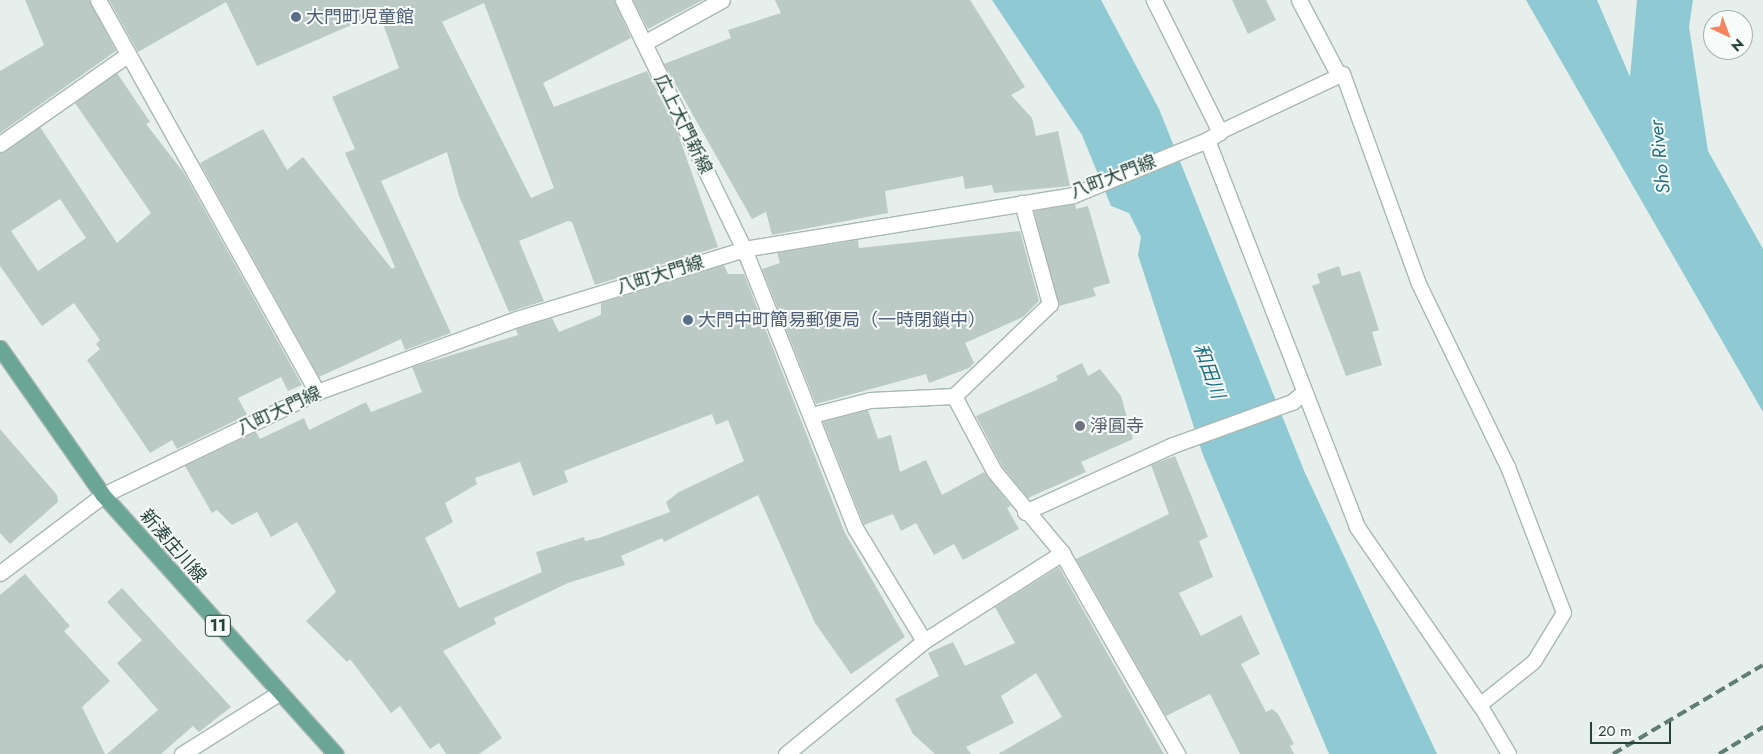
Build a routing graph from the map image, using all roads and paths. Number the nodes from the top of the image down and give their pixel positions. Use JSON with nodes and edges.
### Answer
{"nodes":[{"id":1,"x":98,"y":0,"type":"edge"},
{"id":2,"x":623,"y":0,"type":"edge"},
{"id":3,"x":722,"y":0,"type":"edge"},
{"id":4,"x":1154,"y":0,"type":"edge"},
{"id":5,"x":1299,"y":0,"type":"edge"},
{"id":6,"x":644,"y":43,"type":"junction"},
{"id":7,"x":127,"y":55,"type":"junction"},
{"id":8,"x":1339,"y":76,"type":"junction"},
{"id":9,"x":1220,"y":132,"type":"junction"},
{"id":10,"x":1207,"y":140,"type":"junction"},
{"id":11,"x":0,"y":144,"type":"edge"},
{"id":12,"x":1022,"y":203,"type":"junction"},
{"id":13,"x":744,"y":249,"type":"junction"},
{"id":14,"x":0,"y":348,"type":"edge"},
{"id":15,"x":317,"y":392,"type":"junction"},
{"id":16,"x":1304,"y":392,"type":"junction"},
{"id":17,"x":954,"y":396,"type":"junction"},
{"id":18,"x":812,"y":415,"type":"junction"},
{"id":19,"x":104,"y":495,"type":"junction"},
{"id":20,"x":1025,"y":512,"type":"junction"},
{"id":21,"x":1062,"y":553,"type":"junction"},
{"id":22,"x":0,"y":573,"type":"edge"},
{"id":23,"x":924,"y":640,"type":"junction"},
{"id":24,"x":279,"y":693,"type":"junction"},
{"id":25,"x":1480,"y":705,"type":"junction"},
{"id":26,"x":182,"y":754,"type":"edge"},
{"id":27,"x":335,"y":754,"type":"edge"},
{"id":28,"x":786,"y":754,"type":"edge"},
{"id":29,"x":1177,"y":754,"type":"edge"},
{"id":30,"x":1509,"y":754,"type":"edge"}],
"edges":[{"from":1,"to":7,"type":"street"},
{"from":2,"to":6,"type":"street","name":"広上大門新線"},
{"from":3,"to":6,"type":"street"},
{"from":4,"to":9,"type":"street"},
{"from":5,"to":8,"type":"street"},
{"from":6,"to":13,"type":"street","name":"広上大門新線"},
{"from":7,"to":11,"type":"street"},
{"from":7,"to":15,"type":"street"},
{"from":8,"to":9,"type":"lane"},
{"from":8,"to":25,"type":"lane"},
{"from":9,"to":10,"type":"street","name":"八町大門線"},
{"from":10,"to":12,"type":"street","name":"八町大門線"},
{"from":10,"to":16,"type":"street"},
{"from":12,"to":13,"type":"street","name":"八町大門線"},
{"from":12,"to":17,"type":"street"},
{"from":13,"to":15,"type":"street","name":"八町大門線"},
{"from":13,"to":18,"type":"street","name":"広上大門新線"},
{"from":14,"to":19,"type":"main road","name":"新湊庄川線","number":"11"},
{"from":15,"to":19,"type":"street","name":"八町大門線"},
{"from":16,"to":20,"type":"street"},
{"from":16,"to":25,"type":"street"},
{"from":17,"to":18,"type":"street"},
{"from":17,"to":20,"type":"street"},
{"from":18,"to":23,"type":"street","name":"広上大門新線"},
{"from":19,"to":22,"type":"street","name":"八町大門線"},
{"from":19,"to":24,"type":"main road","name":"新湊庄川線","number":"11"},
{"from":20,"to":21,"type":"street"},
{"from":21,"to":23,"type":"street"},
{"from":21,"to":29,"type":"street"},
{"from":23,"to":28,"type":"street"},
{"from":24,"to":26,"type":"street"},
{"from":24,"to":27,"type":"main road","name":"新湊庄川線","number":"11"},
{"from":25,"to":30,"type":"lane"}]}
